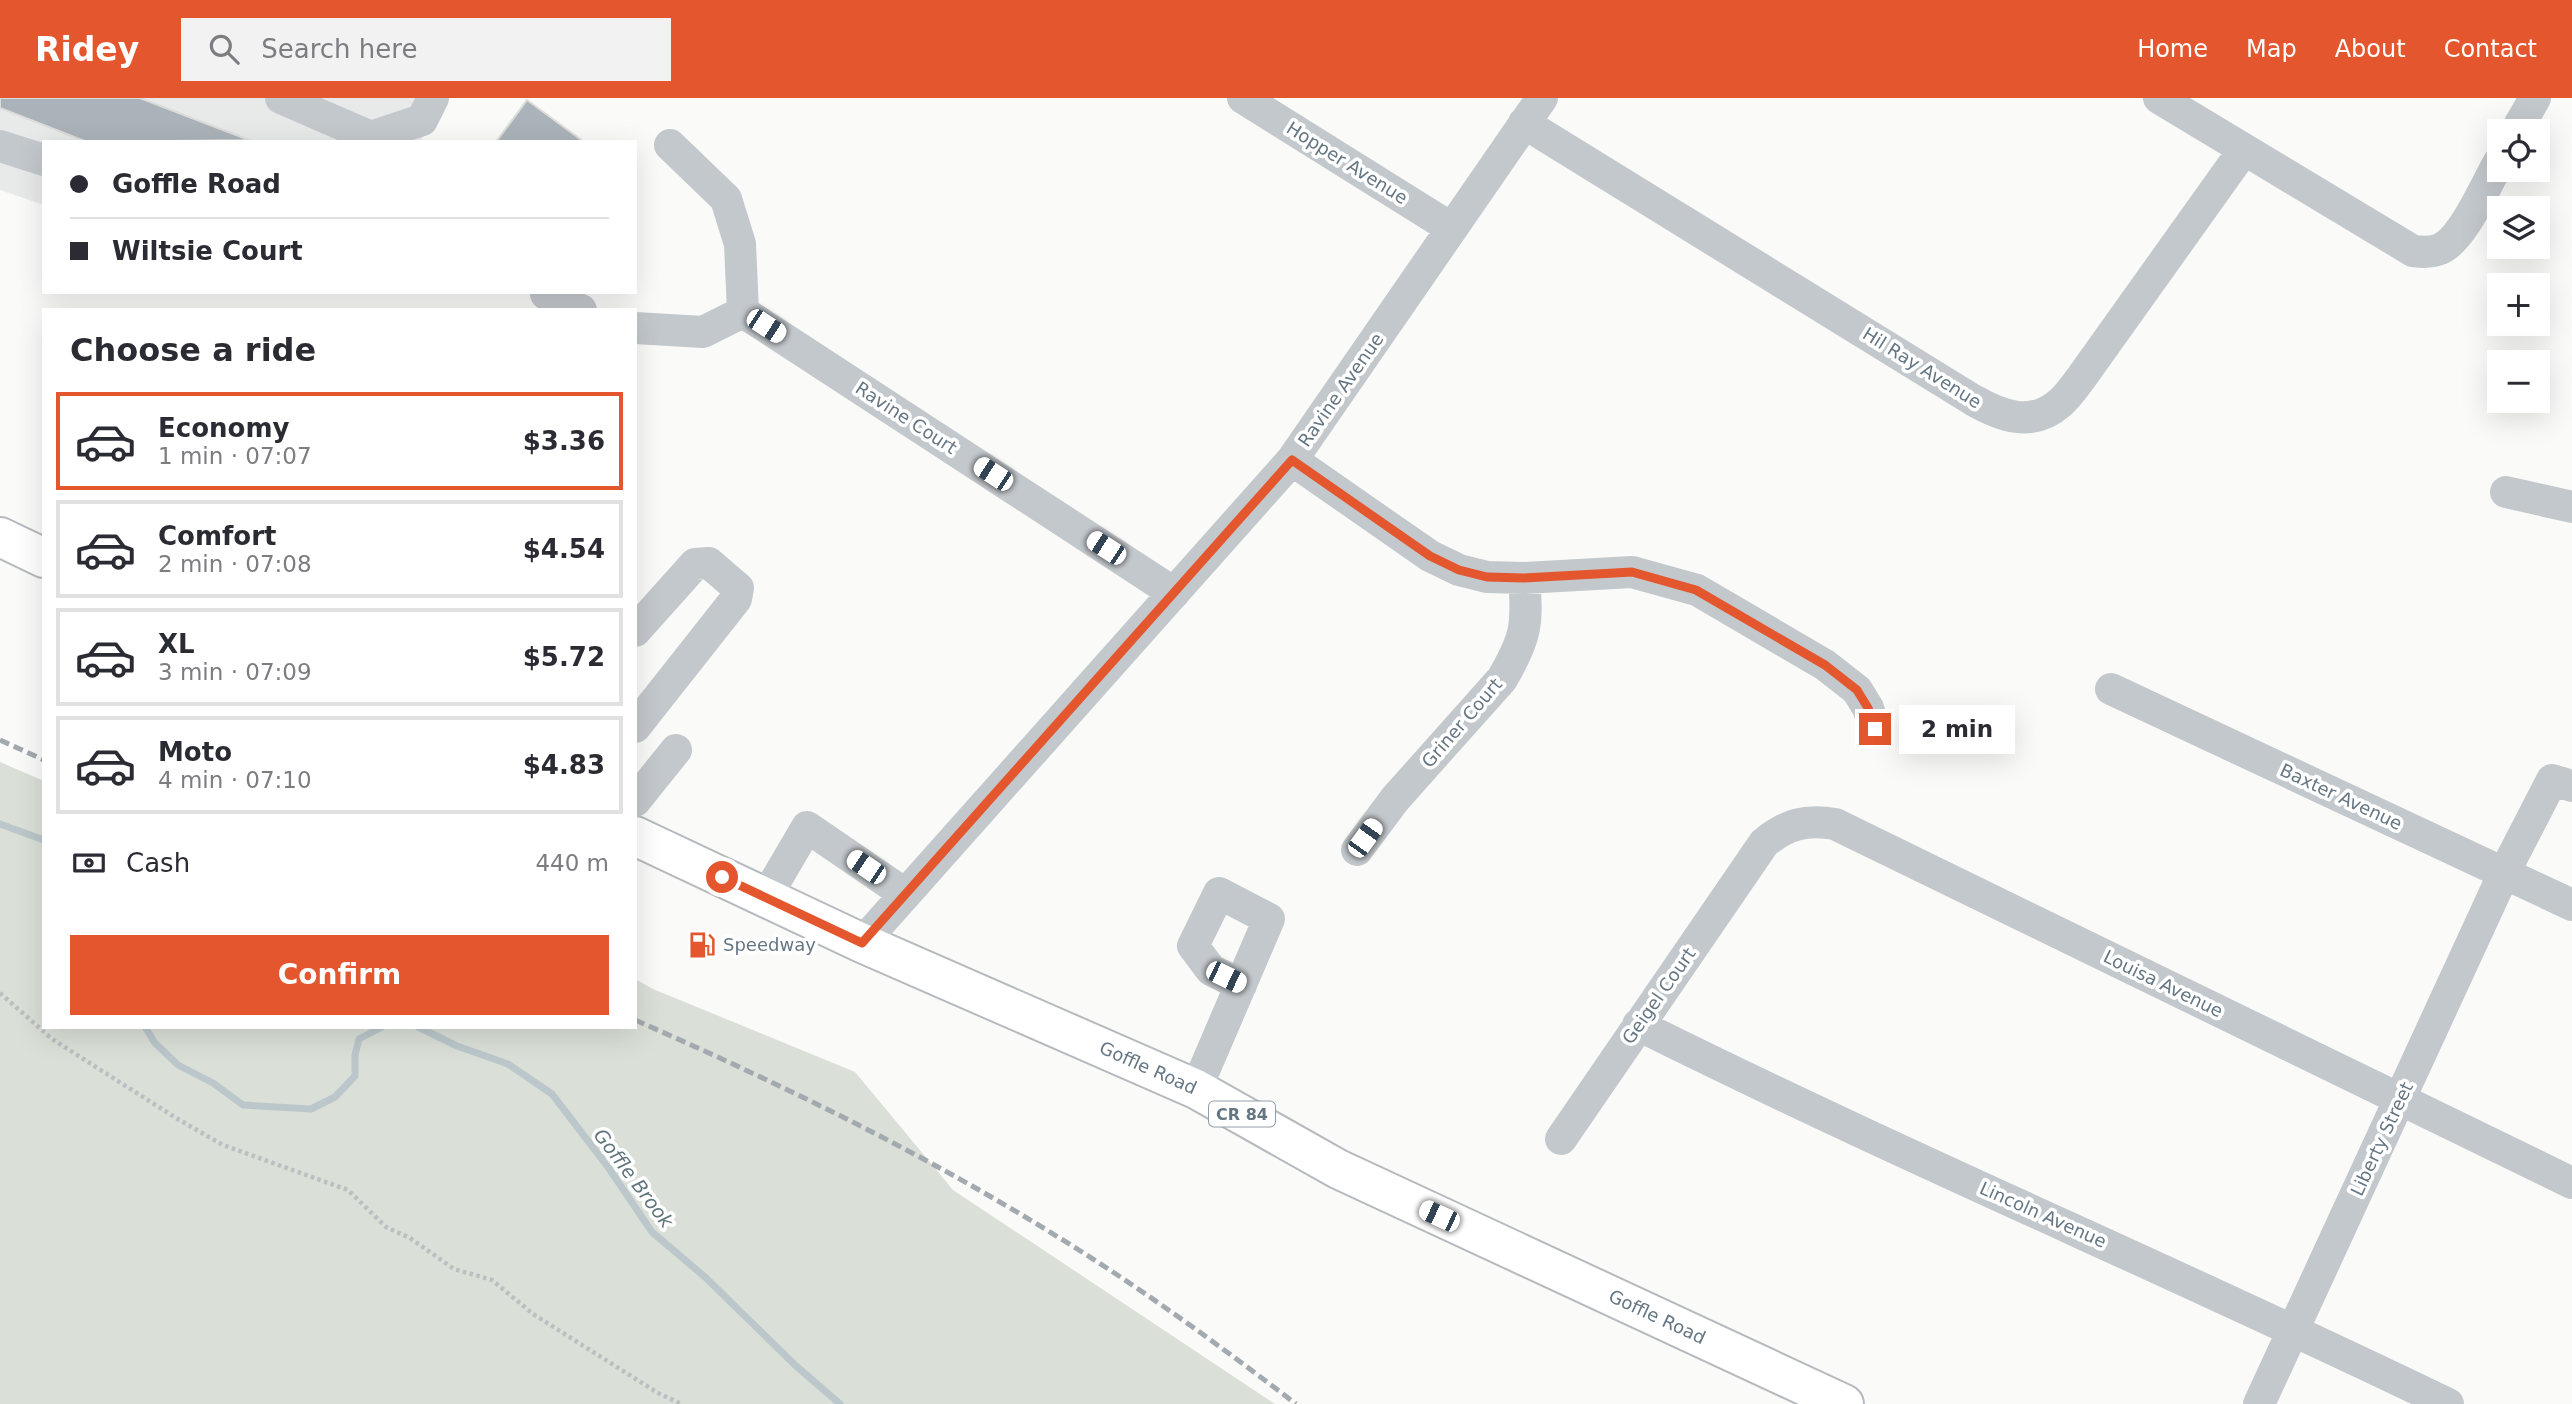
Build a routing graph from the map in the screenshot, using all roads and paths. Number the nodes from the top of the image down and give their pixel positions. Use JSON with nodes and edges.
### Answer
{"nodes":[{"id":1,"x":281,"y":98,"type":"edge"},
{"id":2,"x":433,"y":98,"type":"edge"},
{"id":3,"x":1243,"y":98,"type":"edge"},
{"id":4,"x":2159,"y":98,"type":"edge"},
{"id":5,"x":2535,"y":98,"type":"edge"},
{"id":6,"x":1533,"y":110,"type":"edge"},
{"id":7,"x":2523,"y":119,"type":"edge"},
{"id":8,"x":369,"y":139,"type":"edge"},
{"id":9,"x":670,"y":145,"type":"dead end"},
{"id":10,"x":0,"y":146,"type":"edge"},
{"id":11,"x":2244,"y":150,"type":"junction"},
{"id":12,"x":42,"y":159,"type":"edge"},
{"id":13,"x":2487,"y":182,"type":"edge"},
{"id":14,"x":1451,"y":228,"type":"junction"},
{"id":15,"x":546,"y":294,"type":"edge"},
{"id":16,"x":577,"y":308,"type":"edge"},
{"id":17,"x":743,"y":312,"type":"junction"},
{"id":18,"x":637,"y":328,"type":"edge"},
{"id":19,"x":1292,"y":460,"type":"junction"},
{"id":20,"x":2506,"y":492,"type":"dead end"},
{"id":21,"x":2572,"y":507,"type":"edge"},
{"id":22,"x":0,"y":537,"type":"edge"},
{"id":23,"x":42,"y":557,"type":"edge"},
{"id":24,"x":1524,"y":578,"type":"junction"},
{"id":25,"x":1174,"y":593,"type":"junction"},
{"id":26,"x":637,"y":629,"type":"edge"},
{"id":27,"x":2110,"y":690,"type":"dead end"},
{"id":28,"x":637,"y":724,"type":"edge"},
{"id":29,"x":1875,"y":729,"type":"dead end"},
{"id":30,"x":676,"y":750,"type":"dead end"},
{"id":31,"x":2572,"y":786,"type":"edge"},
{"id":32,"x":637,"y":799,"type":"edge"},
{"id":33,"x":637,"y":836,"type":"edge"},
{"id":34,"x":1357,"y":850,"type":"dead end"},
{"id":35,"x":1757,"y":854,"type":"joint"},
{"id":36,"x":2504,"y":873,"type":"junction"},
{"id":37,"x":905,"y":894,"type":"junction"},
{"id":38,"x":766,"y":897,"type":"junction"},
{"id":39,"x":2572,"y":905,"type":"edge"},
{"id":40,"x":862,"y":943,"type":"junction"},
{"id":41,"x":1241,"y":985,"type":"dead end"},
{"id":42,"x":0,"y":993,"type":"edge"},
{"id":43,"x":1638,"y":1025,"type":"junction"},
{"id":44,"x":1196,"y":1089,"type":"junction"},
{"id":45,"x":2400,"y":1099,"type":"junction"},
{"id":46,"x":1561,"y":1139,"type":"dead end"},
{"id":47,"x":2572,"y":1183,"type":"edge"},
{"id":48,"x":2294,"y":1329,"type":"junction"},
{"id":49,"x":681,"y":1404,"type":"edge"},
{"id":50,"x":1844,"y":1404,"type":"edge"},
{"id":51,"x":2259,"y":1404,"type":"edge"},
{"id":52,"x":2448,"y":1404,"type":"edge"}],
"edges":[{"from":1,"to":8,"type":"street"},
{"from":2,"to":8,"type":"street"},
{"from":3,"to":14,"type":"street","name":"Hopper Avenue"},
{"from":4,"to":11,"type":"street"},
{"from":5,"to":7,"type":"street"},
{"from":6,"to":11,"type":"street","name":"Hil Ray Avenue"},
{"from":6,"to":14,"type":"street","name":"Ravine Avenue"},
{"from":9,"to":17,"type":"street"},
{"from":10,"to":12,"type":"street"},
{"from":11,"to":13,"type":"street"},
{"from":14,"to":19,"type":"street","name":"Ravine Avenue"},
{"from":15,"to":16,"type":"street"},
{"from":17,"to":18,"type":"street"},
{"from":17,"to":25,"type":"street","name":"Ravine Court"},
{"from":19,"to":24,"type":"street"},
{"from":19,"to":25,"type":"street","name":"Ravine Avenue"},
{"from":20,"to":21,"type":"street"},
{"from":22,"to":23,"type":"main road"},
{"from":24,"to":29,"type":"street"},
{"from":24,"to":34,"type":"street","name":"Griner Court"},
{"from":25,"to":37,"type":"street","name":"Ravine Avenue"},
{"from":26,"to":28,"type":"street"},
{"from":27,"to":36,"type":"street","name":"Baxter Avenue"},
{"from":30,"to":32,"type":"street"},
{"from":31,"to":36,"type":"street","name":"Liberty Street"},
{"from":33,"to":38,"type":"main road","name":"Goffle Road","number":"CR 84"},
{"from":35,"to":43,"type":"street","name":"Geigel Court"},
{"from":35,"to":45,"type":"street","name":"Louisa Avenue"},
{"from":36,"to":39,"type":"street","name":"Baxter Avenue"},
{"from":36,"to":45,"type":"street","name":"Liberty Street"},
{"from":37,"to":38,"type":"street"},
{"from":37,"to":40,"type":"street","name":"Ravine Avenue"},
{"from":38,"to":40,"type":"main road","name":"Goffle Road","number":"CR 84"},
{"from":40,"to":44,"type":"main road","name":"Goffle Road","number":"CR 84"},
{"from":41,"to":44,"type":"street"},
{"from":42,"to":49,"type":"path"},
{"from":43,"to":46,"type":"street","name":"Geigel Court"},
{"from":43,"to":48,"type":"street","name":"Lincoln Avenue"},
{"from":44,"to":50,"type":"main road","name":"Goffle Road","number":"CR 84"},
{"from":45,"to":47,"type":"street","name":"Louisa Avenue"},
{"from":45,"to":48,"type":"street","name":"Liberty Street"},
{"from":48,"to":51,"type":"street","name":"Liberty Street"},
{"from":48,"to":52,"type":"street","name":"Lincoln Avenue"}]}
